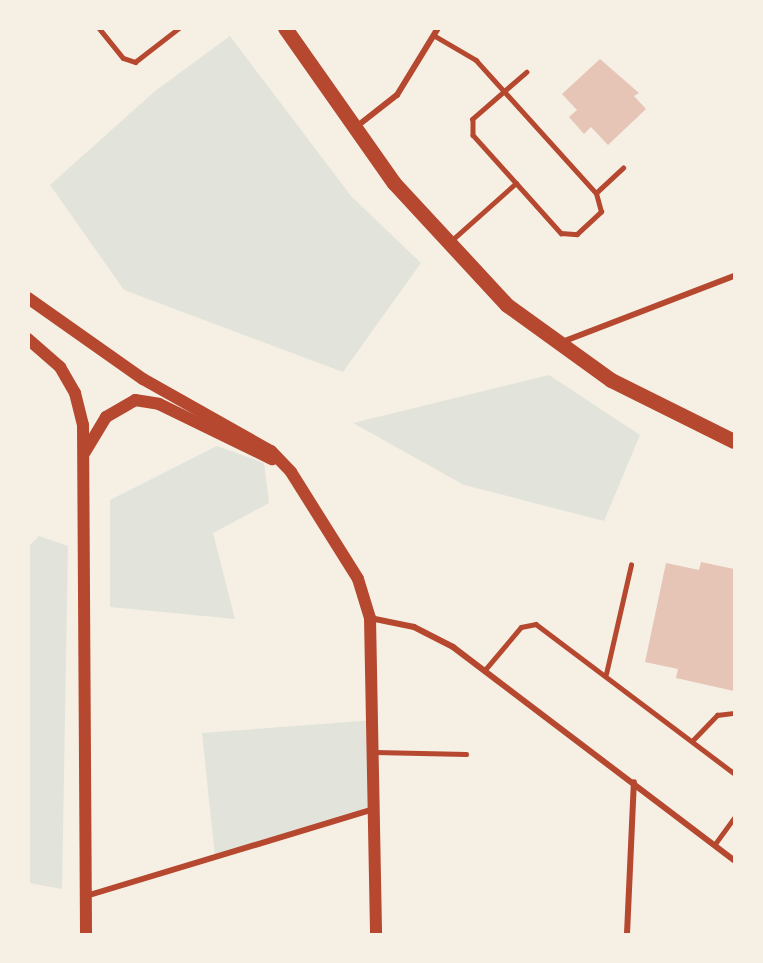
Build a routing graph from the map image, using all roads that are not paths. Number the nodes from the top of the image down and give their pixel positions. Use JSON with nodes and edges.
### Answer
{"nodes":[{"id":1,"x":99,"y":28,"type":"edge"},
{"id":2,"x":179,"y":28,"type":"edge"},
{"id":3,"x":285,"y":28,"type":"edge"},
{"id":4,"x":438,"y":28,"type":"edge"},
{"id":5,"x":435,"y":36,"type":"junction"},
{"id":6,"x":527,"y":72,"type":"dead end"},
{"id":7,"x":504,"y":92,"type":"junction"},
{"id":8,"x":355,"y":128,"type":"junction"},
{"id":9,"x":623,"y":168,"type":"dead end"},
{"id":10,"x":516,"y":183,"type":"junction"},
{"id":11,"x":596,"y":193,"type":"junction"},
{"id":12,"x":447,"y":244,"type":"junction"},
{"id":13,"x":735,"y":276,"type":"edge"},
{"id":14,"x":28,"y":298,"type":"edge"},
{"id":15,"x":28,"y":339,"type":"edge"},
{"id":16,"x":557,"y":344,"type":"junction"},
{"id":17,"x":735,"y":441,"type":"edge"},
{"id":18,"x":84,"y":453,"type":"junction"},
{"id":19,"x":284,"y":465,"type":"junction"},
{"id":20,"x":631,"y":565,"type":"dead end"},
{"id":21,"x":370,"y":618,"type":"junction"},
{"id":22,"x":484,"y":671,"type":"junction"},
{"id":23,"x":606,"y":674,"type":"junction"},
{"id":24,"x":735,"y":713,"type":"edge"},
{"id":25,"x":693,"y":741,"type":"junction"},
{"id":26,"x":375,"y":752,"type":"junction"},
{"id":27,"x":466,"y":754,"type":"dead end"},
{"id":28,"x":735,"y":773,"type":"edge"},
{"id":29,"x":634,"y":782,"type":"junction"},
{"id":30,"x":376,"y":809,"type":"junction"},
{"id":31,"x":735,"y":818,"type":"edge"},
{"id":32,"x":715,"y":844,"type":"junction"},
{"id":33,"x":735,"y":860,"type":"edge"},
{"id":34,"x":86,"y":897,"type":"junction"},
{"id":35,"x":86,"y":934,"type":"edge"},
{"id":36,"x":376,"y":934,"type":"edge"},
{"id":37,"x":627,"y":934,"type":"edge"}],
"edges":[{"from":1,"to":2,"type":"lane"},
{"from":3,"to":8,"type":"highway"},
{"from":4,"to":5,"type":"street"},
{"from":5,"to":7,"type":"lane"},
{"from":5,"to":8,"type":"street"},
{"from":6,"to":7,"type":"lane"},
{"from":7,"to":10,"type":"lane"},
{"from":7,"to":11,"type":"lane"},
{"from":8,"to":12,"type":"highway"},
{"from":9,"to":11,"type":"lane"},
{"from":10,"to":11,"type":"lane"},
{"from":10,"to":12,"type":"lane"},
{"from":12,"to":16,"type":"highway"},
{"from":13,"to":16,"type":"street"},
{"from":14,"to":19,"type":"main road"},
{"from":15,"to":18,"type":"main road"},
{"from":16,"to":17,"type":"highway"},
{"from":18,"to":19,"type":"main road"},
{"from":18,"to":34,"type":"main road"},
{"from":19,"to":21,"type":"main road"},
{"from":20,"to":23,"type":"lane"},
{"from":21,"to":22,"type":"street"},
{"from":21,"to":26,"type":"main road"},
{"from":22,"to":23,"type":"lane"},
{"from":22,"to":29,"type":"street"},
{"from":23,"to":25,"type":"lane"},
{"from":24,"to":25,"type":"lane"},
{"from":25,"to":28,"type":"lane"},
{"from":26,"to":27,"type":"lane"},
{"from":26,"to":30,"type":"main road"},
{"from":29,"to":32,"type":"street"},
{"from":29,"to":37,"type":"street"},
{"from":30,"to":34,"type":"street"},
{"from":30,"to":36,"type":"main road"},
{"from":31,"to":32,"type":"lane"},
{"from":32,"to":33,"type":"street"},
{"from":34,"to":35,"type":"main road"}]}
